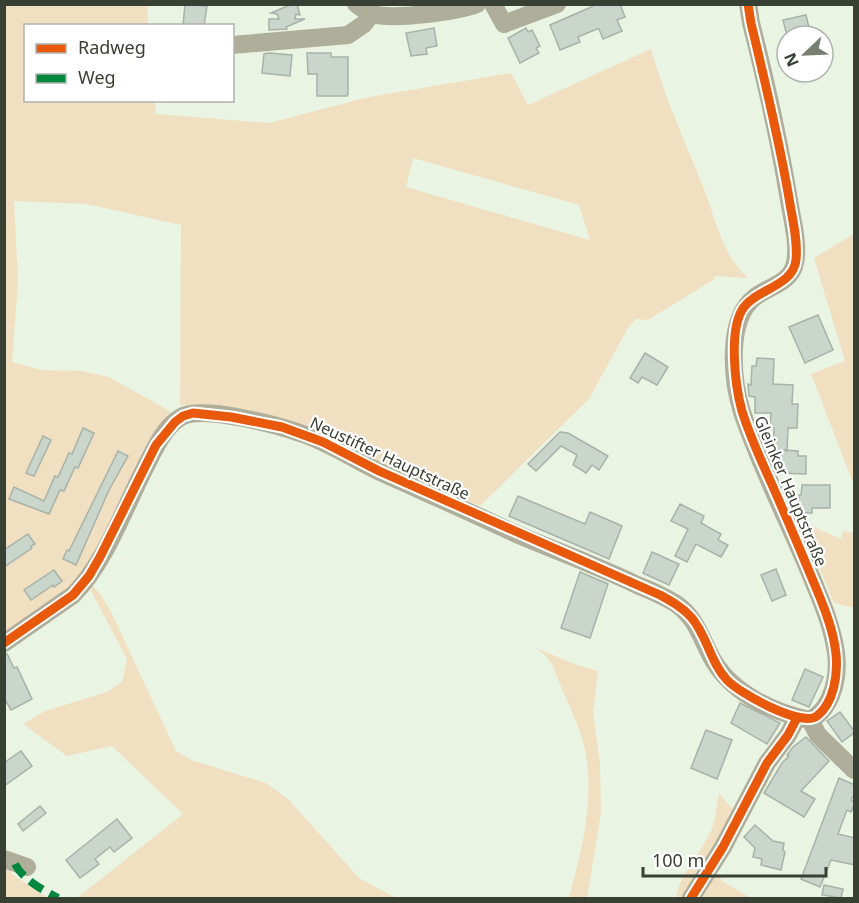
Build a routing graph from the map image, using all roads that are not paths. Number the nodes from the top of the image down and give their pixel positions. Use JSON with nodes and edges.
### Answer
{"nodes":[{"id":1,"x":356,"y":4,"type":"edge"},
{"id":2,"x":477,"y":4,"type":"edge"},
{"id":3,"x":493,"y":4,"type":"edge"},
{"id":4,"x":557,"y":4,"type":"edge"},
{"id":5,"x":748,"y":4,"type":"edge"},
{"id":6,"x":372,"y":14,"type":"junction"},
{"id":7,"x":234,"y":45,"type":"edge"},
{"id":8,"x":4,"y":643,"type":"edge"},
{"id":9,"x":803,"y":719,"type":"junction"},
{"id":10,"x":855,"y":770,"type":"edge"},
{"id":11,"x":4,"y":859,"type":"edge"},
{"id":12,"x":27,"y":867,"type":"dead end"},
{"id":13,"x":691,"y":898,"type":"edge"}],
"edges":[{"from":1,"to":6,"type":"street"},
{"from":2,"to":6,"type":"street"},
{"from":3,"to":4,"type":"street"},
{"from":5,"to":9,"type":"street","name":"Gleinker Hauptstraße"},
{"from":6,"to":7,"type":"street"},
{"from":8,"to":9,"type":"street","name":"Neustifter Hauptstraße"},
{"from":9,"to":10,"type":"street","name":"Neustifter Hauptstraße"},
{"from":9,"to":13,"type":"street","name":"Gleinker Hauptstraße"},
{"from":11,"to":12,"type":"street"}]}
